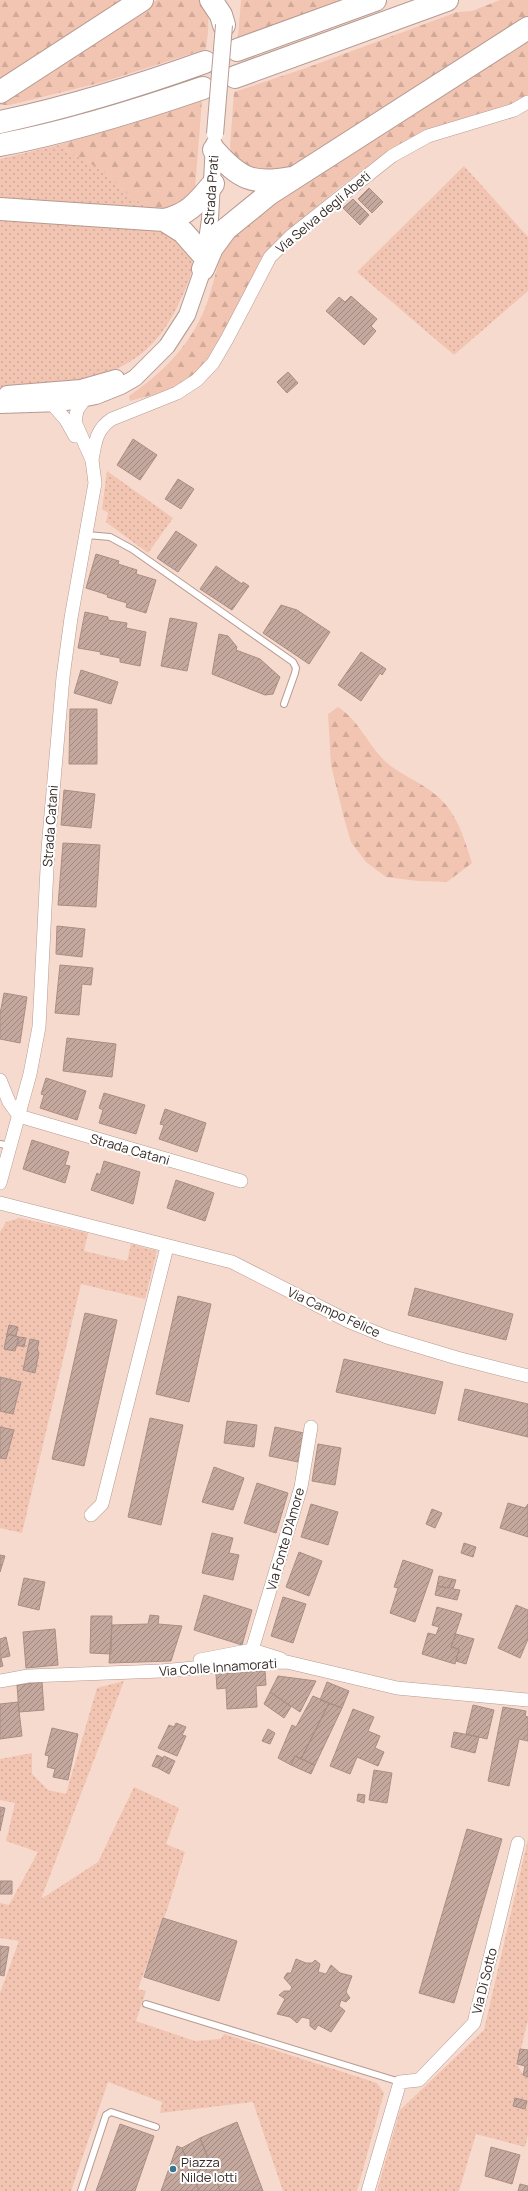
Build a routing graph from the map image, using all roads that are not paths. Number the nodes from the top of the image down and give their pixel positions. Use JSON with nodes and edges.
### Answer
{"nodes":[{"id":1,"x":142,"y":0,"type":"edge"},
{"id":2,"x":211,"y":0,"type":"edge"},
{"id":3,"x":226,"y":0,"type":"edge"},
{"id":4,"x":375,"y":0,"type":"edge"},
{"id":5,"x":447,"y":0,"type":"edge"},
{"id":6,"x":224,"y":25,"type":"junction"},
{"id":7,"x":528,"y":28,"type":"edge"},
{"id":8,"x":237,"y":50,"type":"dead end"},
{"id":9,"x":205,"y":62,"type":"dead end"},
{"id":10,"x":235,"y":77,"type":"dead end"},
{"id":11,"x":203,"y":88,"type":"dead end"},
{"id":12,"x":0,"y":92,"type":"edge"},
{"id":13,"x":528,"y":102,"type":"edge"},
{"id":14,"x":0,"y":122,"type":"edge"},
{"id":15,"x":214,"y":142,"type":"junction"},
{"id":16,"x":0,"y":145,"type":"edge"},
{"id":17,"x":292,"y":178,"type":"junction"},
{"id":18,"x":213,"y":184,"type":"junction"},
{"id":19,"x":0,"y":209,"type":"edge"},
{"id":20,"x":164,"y":220,"type":"junction"},
{"id":21,"x":204,"y":263,"type":"junction"},
{"id":22,"x":148,"y":364,"type":"junction"},
{"id":23,"x":0,"y":395,"type":"edge"},
{"id":24,"x":84,"y":400,"type":"junction"},
{"id":25,"x":52,"y":404,"type":"junction"},
{"id":26,"x":0,"y":405,"type":"edge"},
{"id":27,"x":92,"y":460,"type":"junction"},
{"id":28,"x":87,"y":535,"type":"junction"},
{"id":29,"x":284,"y":704,"type":"dead end"},
{"id":30,"x":0,"y":1080,"type":"edge"},
{"id":31,"x":19,"y":1116,"type":"junction"},
{"id":32,"x":5,"y":1145,"type":"edge"},
{"id":33,"x":241,"y":1181,"type":"dead end"},
{"id":34,"x":0,"y":1183,"type":"edge"},
{"id":35,"x":0,"y":1203,"type":"edge"},
{"id":36,"x":167,"y":1247,"type":"junction"},
{"id":37,"x":528,"y":1376,"type":"edge"},
{"id":38,"x":311,"y":1427,"type":"dead end"},
{"id":39,"x":90,"y":1515,"type":"dead end"},
{"id":40,"x":252,"y":1650,"type":"junction"},
{"id":41,"x":288,"y":1662,"type":"junction"},
{"id":42,"x":194,"y":1667,"type":"junction"},
{"id":43,"x":0,"y":1681,"type":"edge"},
{"id":44,"x":528,"y":1700,"type":"edge"},
{"id":45,"x":518,"y":1843,"type":"dead end"},
{"id":46,"x":146,"y":2004,"type":"dead end"},
{"id":47,"x":400,"y":2082,"type":"junction"},
{"id":48,"x":156,"y":2127,"type":"dead end"},
{"id":49,"x":81,"y":2191,"type":"edge"},
{"id":50,"x":368,"y":2191,"type":"edge"}],
"edges":[{"from":1,"to":12,"type":"highway"},
{"from":2,"to":6,"type":"highway"},
{"from":3,"to":6,"type":"street","name":"Strada Prati"},
{"from":4,"to":8,"type":"highway"},
{"from":5,"to":10,"type":"highway"},
{"from":6,"to":15,"type":"street","name":"Strada Prati","bridge":true},
{"from":7,"to":17,"type":"highway"},
{"from":9,"to":14,"type":"highway"},
{"from":11,"to":16,"type":"highway"},
{"from":13,"to":27,"type":"street","name":"Via Selva degli Abeti"},
{"from":15,"to":17,"type":"highway"},
{"from":15,"to":18,"type":"street","name":"Strada Prati"},
{"from":17,"to":21,"type":"highway"},
{"from":18,"to":20,"type":"highway"},
{"from":18,"to":21,"type":"street","name":"Strada Prati"},
{"from":19,"to":20,"type":"highway"},
{"from":20,"to":21,"type":"highway"},
{"from":21,"to":22,"type":"street","name":"Strada Prati"},
{"from":22,"to":23,"type":"street","name":"Strada Prati"},
{"from":22,"to":24,"type":"street","name":"Strada Prati"},
{"from":24,"to":25,"type":"street","name":"Strada Prati"},
{"from":24,"to":27,"type":"street","name":"Strada Catani"},
{"from":25,"to":26,"type":"street","name":"Strada Prati"},
{"from":25,"to":27,"type":"street"},
{"from":27,"to":28,"type":"street","name":"Strada Catani"},
{"from":28,"to":29,"type":"lane"},
{"from":28,"to":31,"type":"street","name":"Strada Catani"},
{"from":30,"to":31,"type":"street"},
{"from":31,"to":32,"type":"street","name":"Strada Catani"},
{"from":31,"to":33,"type":"street","name":"Strada Catani"},
{"from":32,"to":34,"type":"street","name":"Strada Catani"},
{"from":35,"to":36,"type":"street","name":"Via Campo Felice"},
{"from":36,"to":37,"type":"street","name":"Via Campo Felice"},
{"from":36,"to":39,"type":"street"},
{"from":38,"to":40,"type":"street","name":"Via Fonte D'Amore"},
{"from":40,"to":41,"type":"street"},
{"from":40,"to":42,"type":"street"},
{"from":41,"to":42,"type":"street","name":"Via Colle Innamorati"},
{"from":41,"to":44,"type":"street","name":"Via Colle Innamorati"},
{"from":42,"to":43,"type":"street","name":"Via Colle Innamorati"},
{"from":45,"to":47,"type":"street","name":"Via Di Sotto"},
{"from":46,"to":47,"type":"lane","name":"Via Di Sotto"},
{"from":47,"to":50,"type":"street"},
{"from":48,"to":49,"type":"lane"}]}
